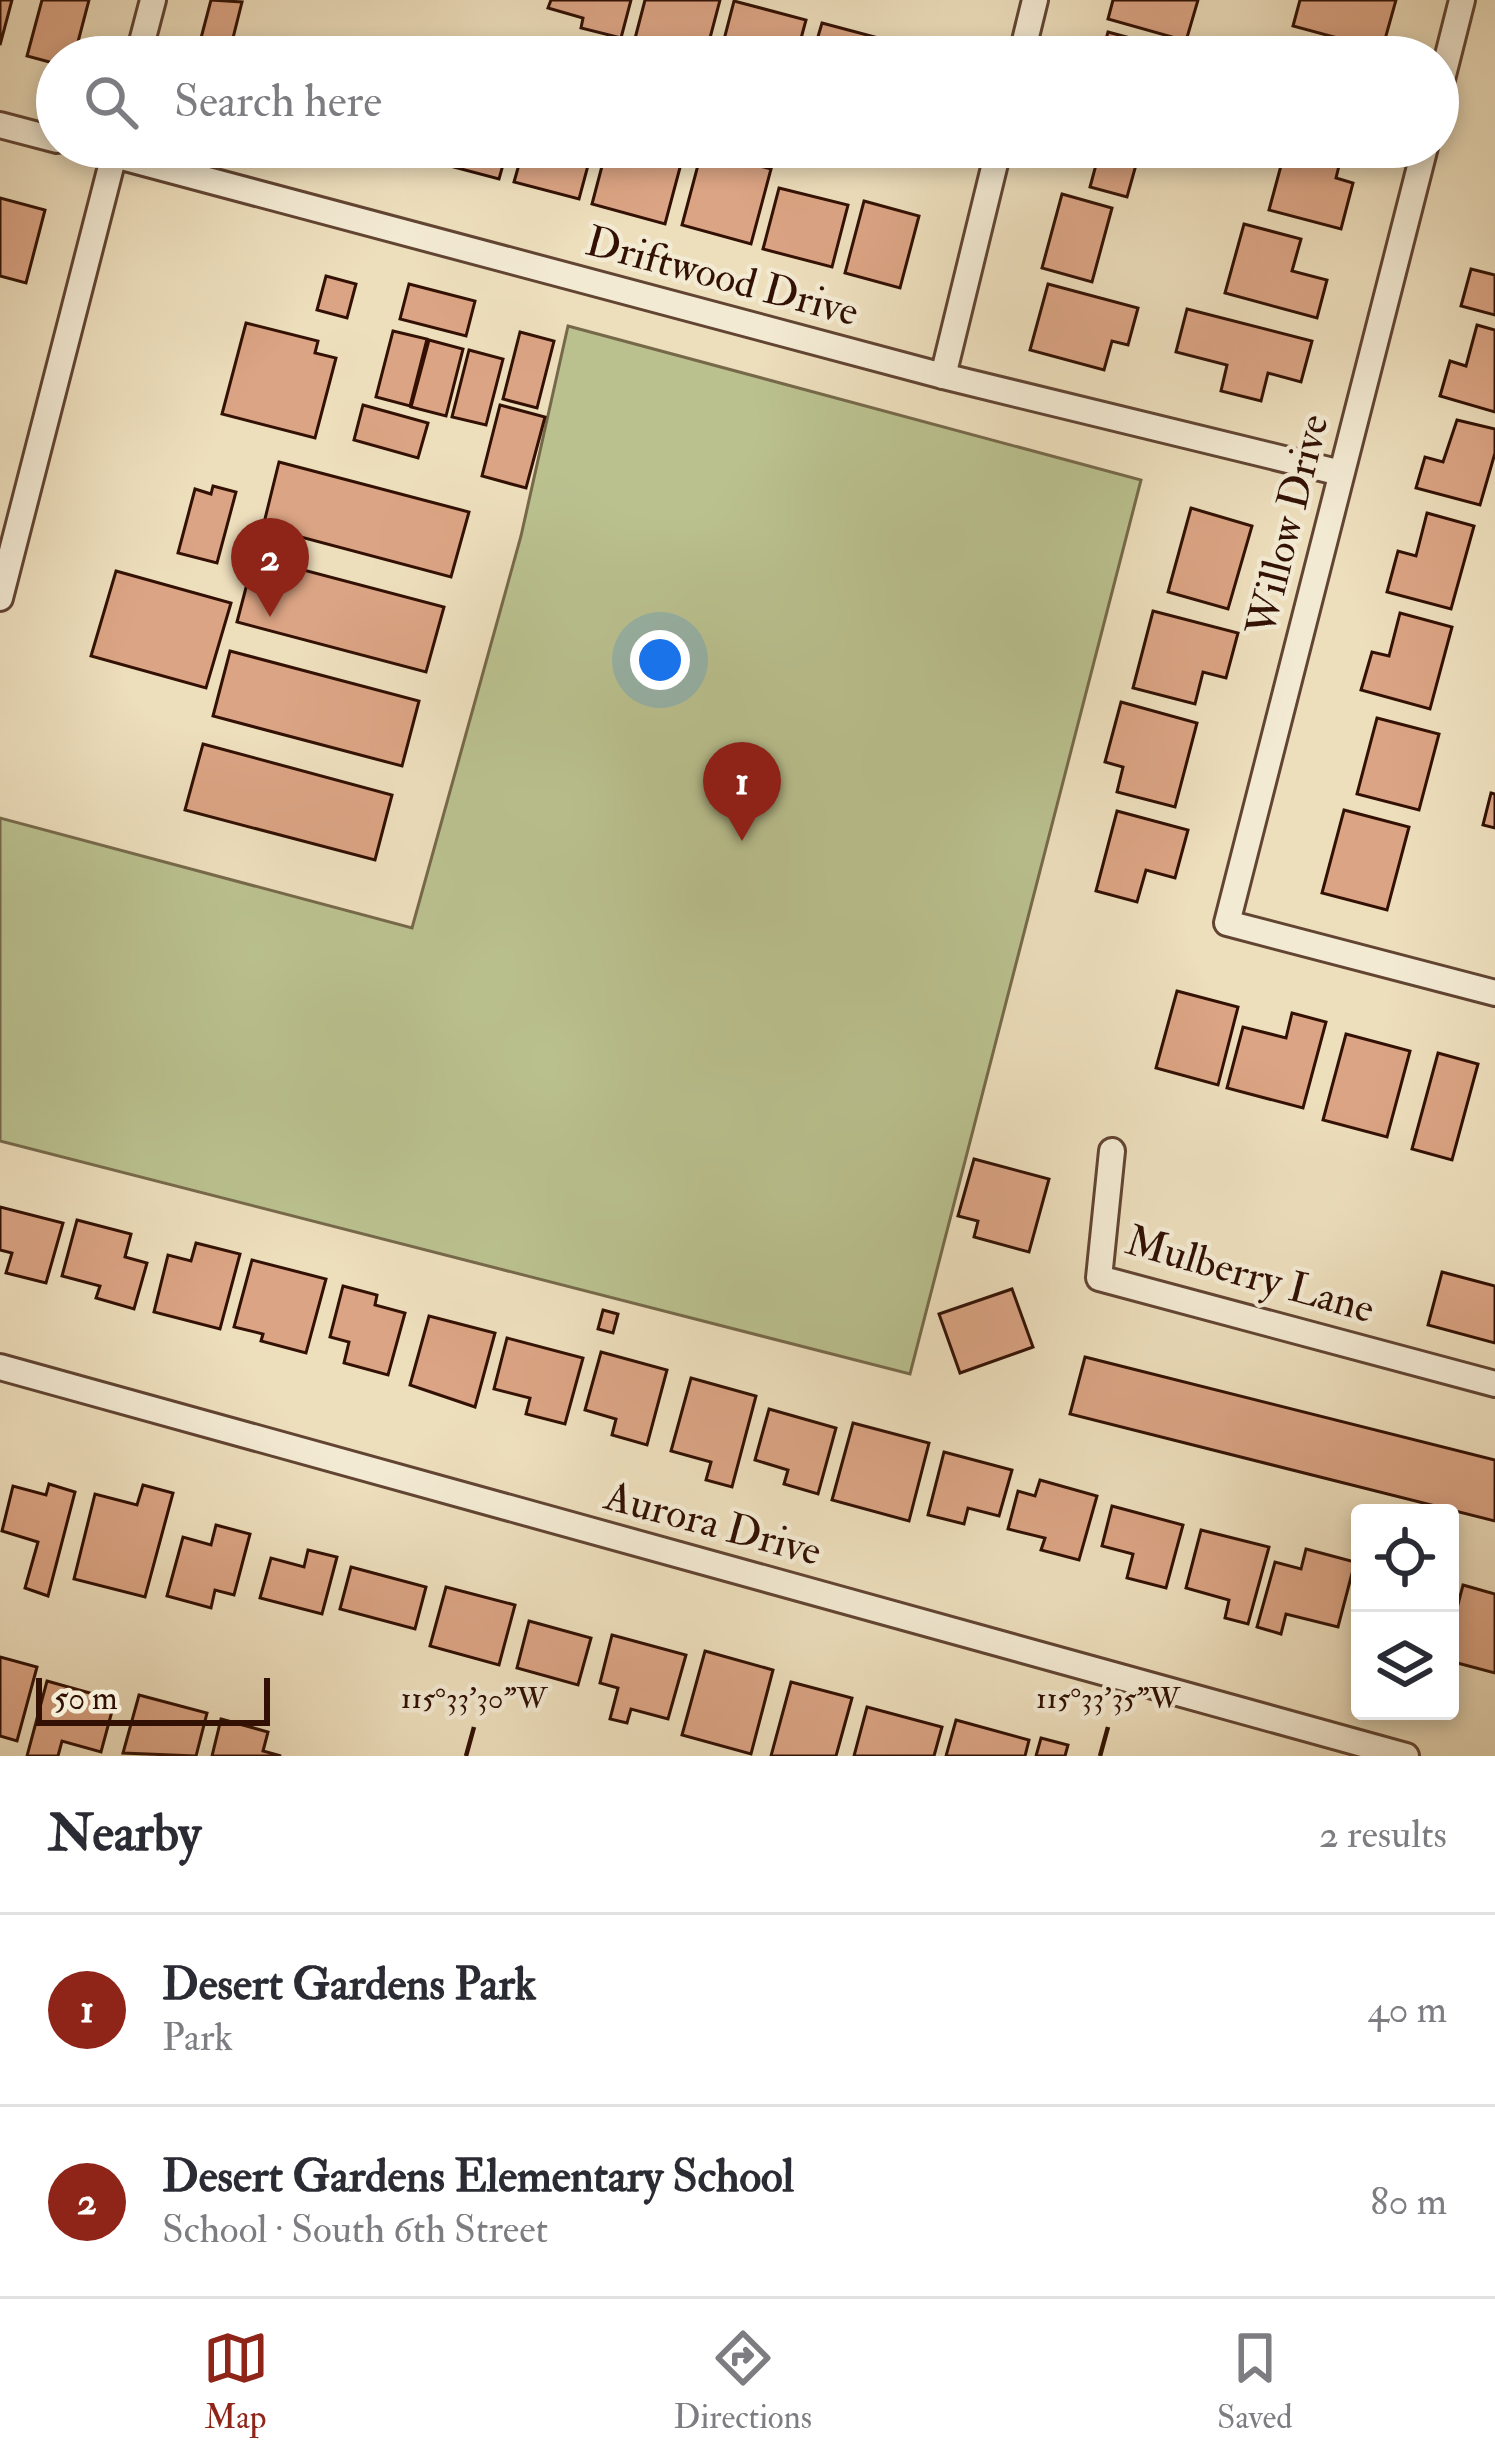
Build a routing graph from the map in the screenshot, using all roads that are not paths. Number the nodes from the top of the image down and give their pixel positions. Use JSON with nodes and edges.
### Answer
{"nodes":[{"id":1,"x":153,"y":0,"type":"edge"},
{"id":2,"x":1035,"y":0,"type":"edge"},
{"id":3,"x":1462,"y":0,"type":"edge"},
{"id":4,"x":144,"y":36,"type":"edge"},
{"id":5,"x":1027,"y":36,"type":"edge"},
{"id":6,"x":1453,"y":36,"type":"edge"},
{"id":7,"x":0,"y":125,"type":"edge"},
{"id":8,"x":36,"y":134,"type":"edge"},
{"id":9,"x":110,"y":168,"type":"edge"},
{"id":10,"x":178,"y":168,"type":"edge"},
{"id":11,"x":994,"y":168,"type":"edge"},
{"id":12,"x":1420,"y":168,"type":"edge"},
{"id":13,"x":943,"y":376,"type":"junction"},
{"id":14,"x":1341,"y":473,"type":"junction"},
{"id":15,"x":9,"y":534,"type":"edge"},
{"id":16,"x":0,"y":598,"type":"edge"},
{"id":17,"x":1495,"y":993,"type":"edge"},
{"id":18,"x":1112,"y":1151,"type":"dead end"},
{"id":19,"x":0,"y":1366,"type":"edge"},
{"id":20,"x":1495,"y":1384,"type":"edge"},
{"id":21,"x":1406,"y":1756,"type":"edge"}],
"edges":[{"from":1,"to":4,"type":"street"},
{"from":2,"to":5,"type":"street"},
{"from":3,"to":6,"type":"street"},
{"from":7,"to":8,"type":"street"},
{"from":9,"to":15,"type":"street"},
{"from":10,"to":13,"type":"street","name":"Driftwood Drive"},
{"from":11,"to":13,"type":"street"},
{"from":12,"to":14,"type":"street","name":"Willow Drive"},
{"from":13,"to":14,"type":"street","name":"Driftwood Drive"},
{"from":14,"to":17,"type":"street","name":"Willow Drive"},
{"from":15,"to":16,"type":"street"},
{"from":18,"to":20,"type":"street","name":"Mulberry Lane"},
{"from":19,"to":21,"type":"street","name":"Aurora Drive"}]}
